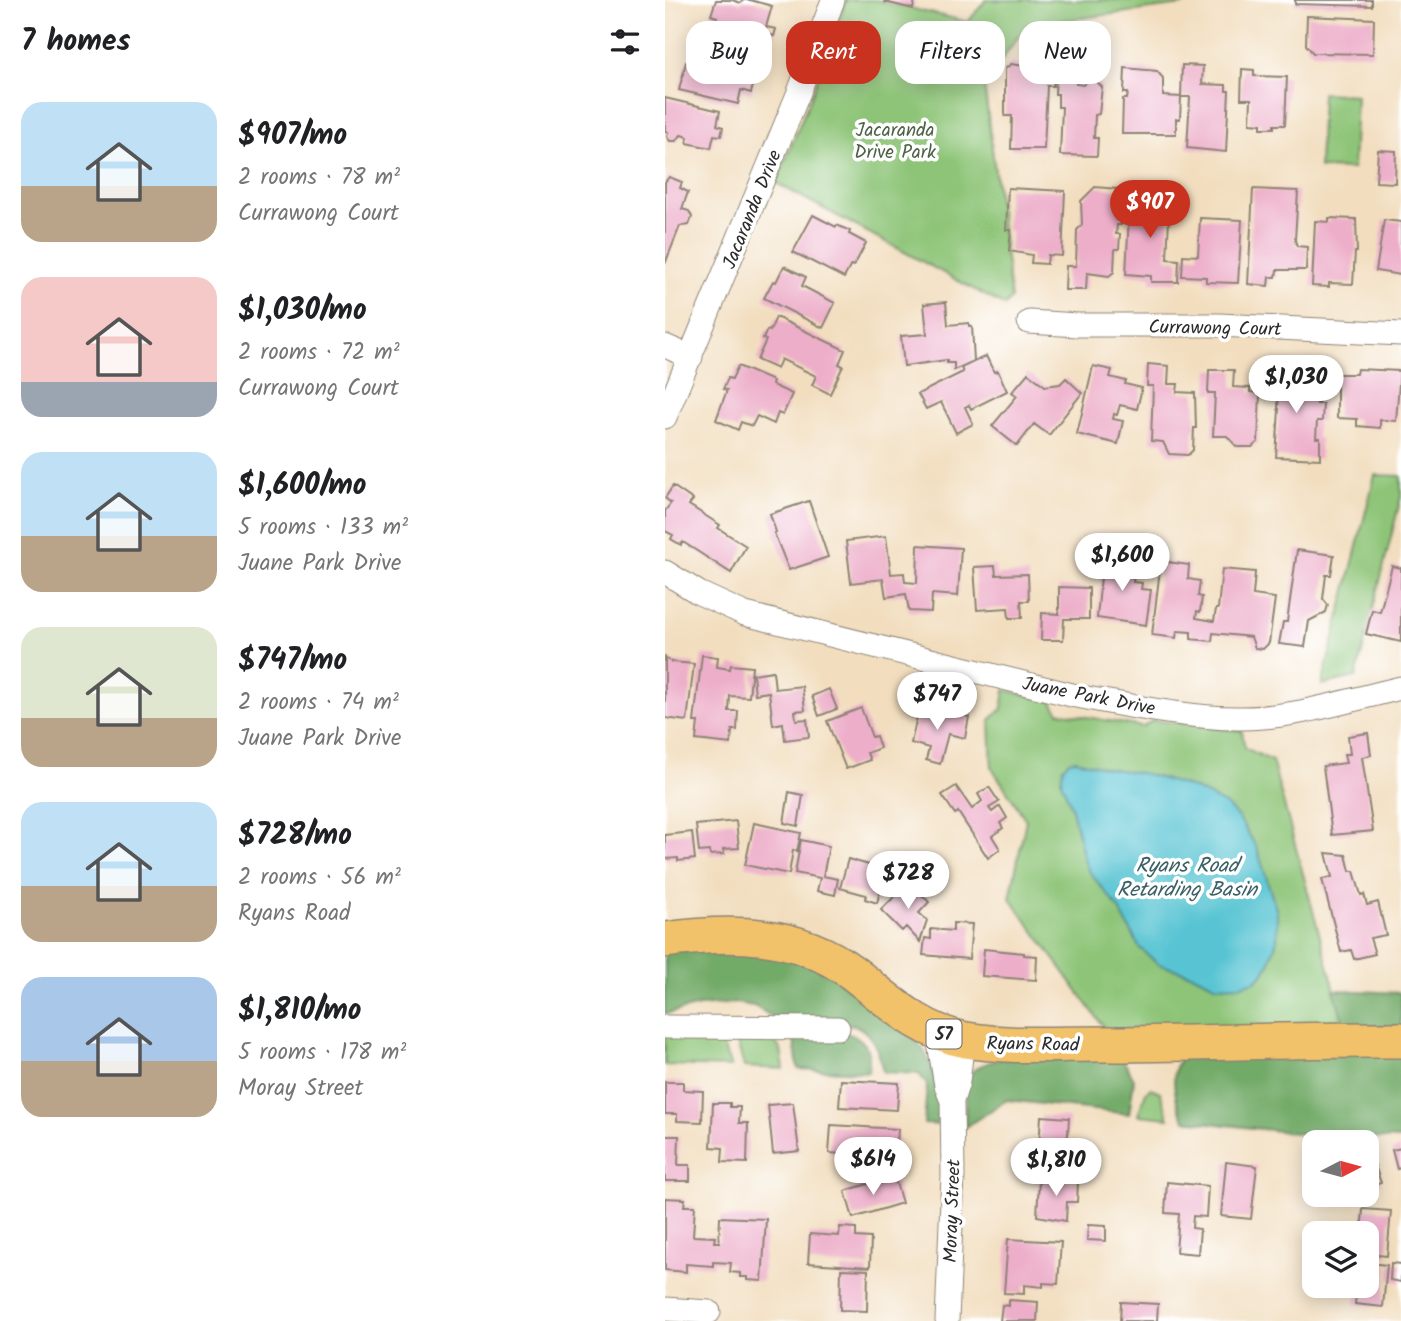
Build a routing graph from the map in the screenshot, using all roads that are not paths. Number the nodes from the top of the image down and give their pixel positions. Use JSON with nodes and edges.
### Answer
{"nodes":[{"id":1,"x":833,"y":0,"type":"edge"},
{"id":2,"x":1029,"y":322,"type":"dead end"},
{"id":3,"x":1401,"y":334,"type":"edge"},
{"id":4,"x":665,"y":346,"type":"edge"},
{"id":5,"x":691,"y":357,"type":"junction"},
{"id":6,"x":665,"y":417,"type":"edge"},
{"id":7,"x":665,"y":572,"type":"edge"},
{"id":8,"x":1401,"y":688,"type":"edge"},
{"id":9,"x":665,"y":940,"type":"edge"},
{"id":10,"x":665,"y":1027,"type":"edge"},
{"id":11,"x":838,"y":1028,"type":"dead end"},
{"id":12,"x":950,"y":1035,"type":"junction"},
{"id":13,"x":1394,"y":1040,"type":"edge"},
{"id":14,"x":710,"y":1307,"type":"edge"},
{"id":15,"x":665,"y":1309,"type":"edge"},
{"id":16,"x":947,"y":1321,"type":"edge"}],
"edges":[{"from":1,"to":5,"type":"street","name":"Jacaranda Drive"},
{"from":2,"to":3,"type":"street","name":"Currawong Court"},
{"from":4,"to":5,"type":"street"},
{"from":5,"to":6,"type":"street","name":"Jacaranda Drive"},
{"from":7,"to":8,"type":"street","name":"Juane Park Drive"},
{"from":9,"to":12,"type":"main road","name":"Ryans Road","number":"57"},
{"from":10,"to":11,"type":"street"},
{"from":12,"to":13,"type":"main road","name":"Ryans Road","number":"57"},
{"from":12,"to":16,"type":"street","name":"Moray Street"},
{"from":14,"to":15,"type":"street"}]}
